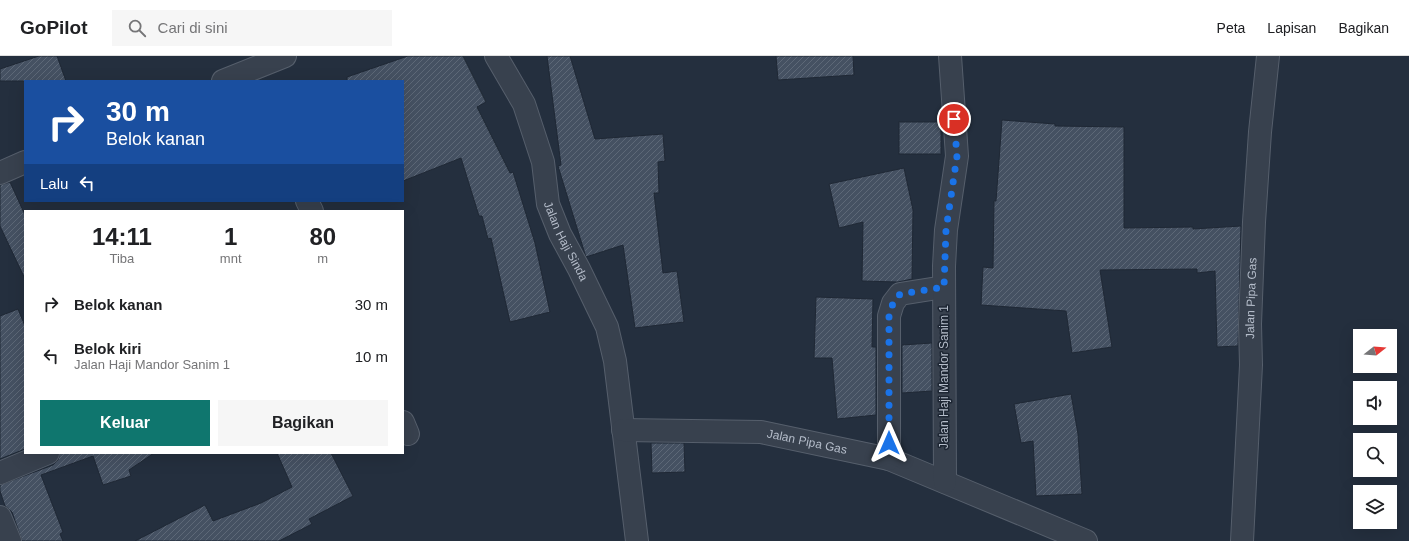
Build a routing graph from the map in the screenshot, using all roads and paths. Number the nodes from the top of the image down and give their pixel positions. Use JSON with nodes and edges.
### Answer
{"nodes":[{"id":1,"x":285,"y":56,"type":"edge"},
{"id":2,"x":496,"y":56,"type":"edge"},
{"id":3,"x":950,"y":56,"type":"edge"},
{"id":4,"x":1268,"y":56,"type":"edge"},
{"id":5,"x":253,"y":76,"type":"edge"},
{"id":6,"x":229,"y":80,"type":"edge"},
{"id":7,"x":24,"y":162,"type":"edge"},
{"id":8,"x":0,"y":172,"type":"edge"},
{"id":9,"x":944,"y":287,"type":"junction"},
{"id":10,"x":623,"y":430,"type":"junction"},
{"id":11,"x":46,"y":454,"type":"edge"},
{"id":12,"x":889,"y":459,"type":"junction"},
{"id":13,"x":0,"y":473,"type":"edge"},
{"id":14,"x":945,"y":482,"type":"junction"},
{"id":15,"x":0,"y":517,"type":"edge"},
{"id":16,"x":10,"y":541,"type":"edge"},
{"id":17,"x":637,"y":541,"type":"edge"},
{"id":18,"x":1086,"y":541,"type":"edge"},
{"id":19,"x":1242,"y":541,"type":"edge"}],
"edges":[{"from":1,"to":5,"type":"street"},
{"from":2,"to":10,"type":"street","name":"Jalan Haji Sinda"},
{"from":3,"to":9,"type":"street","name":"Jalan Haji Mandor Sanim 1"},
{"from":4,"to":19,"type":"street","name":"Jalan Pipa Gas"},
{"from":5,"to":6,"type":"street"},
{"from":7,"to":8,"type":"street"},
{"from":9,"to":12,"type":"street"},
{"from":9,"to":14,"type":"street","name":"Jalan Haji Mandor Sanim 1"},
{"from":10,"to":12,"type":"street","name":"Jalan Pipa Gas"},
{"from":10,"to":17,"type":"street"},
{"from":11,"to":13,"type":"street"},
{"from":12,"to":14,"type":"street","name":"Jalan Pipa Gas"},
{"from":14,"to":18,"type":"street","name":"Jalan Pipa Gas"},
{"from":15,"to":16,"type":"street"}]}
